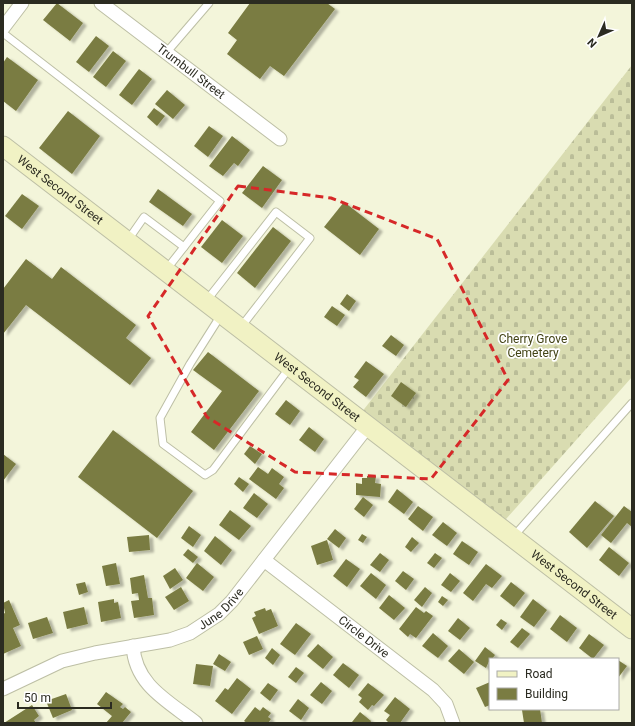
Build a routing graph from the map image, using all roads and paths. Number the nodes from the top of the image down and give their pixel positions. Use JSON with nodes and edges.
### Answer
{"nodes":[{"id":1,"x":22,"y":3,"type":"edge"},
{"id":2,"x":102,"y":3,"type":"edge"},
{"id":3,"x":208,"y":3,"type":"edge"},
{"id":4,"x":3,"y":28,"type":"edge"},
{"id":5,"x":3,"y":33,"type":"edge"},
{"id":6,"x":166,"y":53,"type":"junction"},
{"id":7,"x":280,"y":139,"type":"dead end"},
{"id":8,"x":3,"y":146,"type":"edge"},
{"id":9,"x":127,"y":240,"type":"junction"},
{"id":10,"x":184,"y":247,"type":"junction"},
{"id":11,"x":166,"y":270,"type":"junction"},
{"id":12,"x":207,"y":301,"type":"junction"},
{"id":13,"x":223,"y":313,"type":"junction"},
{"id":14,"x":241,"y":327,"type":"junction"},
{"id":15,"x":291,"y":365,"type":"junction"},
{"id":16,"x":632,"y":402,"type":"edge"},
{"id":17,"x":368,"y":426,"type":"junction"},
{"id":18,"x":513,"y":537,"type":"junction"},
{"id":19,"x":264,"y":560,"type":"junction"},
{"id":20,"x":632,"y":629,"type":"edge"},
{"id":21,"x":133,"y":646,"type":"junction"},
{"id":22,"x":3,"y":689,"type":"edge"},
{"id":23,"x":196,"y":723,"type":"edge"},
{"id":24,"x":453,"y":723,"type":"edge"}],
"edges":[{"from":1,"to":4,"type":"street"},
{"from":2,"to":6,"type":"street","name":"Trumbull Street"},
{"from":3,"to":6,"type":"lane"},
{"from":5,"to":10,"type":"lane"},
{"from":6,"to":7,"type":"street","name":"Trumbull Street"},
{"from":8,"to":9,"type":"main road","name":"West Second Street"},
{"from":9,"to":10,"type":"lane"},
{"from":9,"to":11,"type":"main road","name":"West Second Street"},
{"from":10,"to":11,"type":"lane"},
{"from":11,"to":12,"type":"main road","name":"West Second Street"},
{"from":12,"to":13,"type":"main road","name":"West Second Street"},
{"from":12,"to":14,"type":"lane"},
{"from":13,"to":14,"type":"main road","name":"West Second Street"},
{"from":13,"to":15,"type":"lane"},
{"from":14,"to":15,"type":"main road","name":"West Second Street"},
{"from":15,"to":17,"type":"main road","name":"West Second Street"},
{"from":16,"to":18,"type":"lane"},
{"from":17,"to":18,"type":"main road","name":"West Second Street"},
{"from":17,"to":19,"type":"street","name":"June Drive"},
{"from":18,"to":20,"type":"main road","name":"West Second Street"},
{"from":19,"to":21,"type":"street","name":"June Drive"},
{"from":19,"to":24,"type":"street","name":"Circle Drive"},
{"from":21,"to":22,"type":"street","name":"June Drive"},
{"from":21,"to":23,"type":"street"}]}
